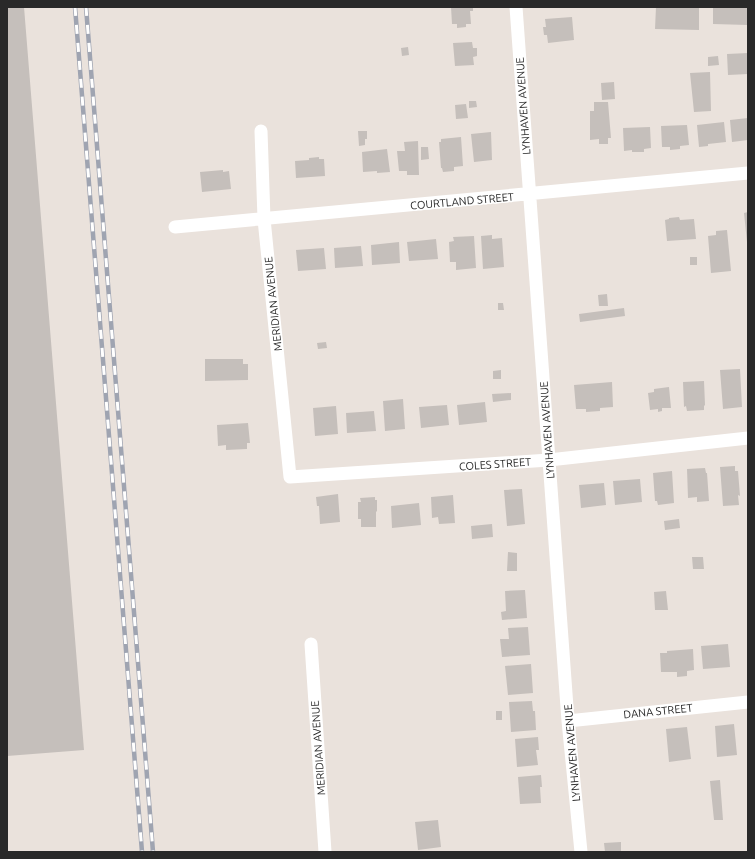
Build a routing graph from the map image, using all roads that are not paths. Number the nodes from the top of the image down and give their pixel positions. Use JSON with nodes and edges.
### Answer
{"nodes":[{"id":1,"x":516,"y":7,"type":"edge"},
{"id":2,"x":261,"y":131,"type":"dead end"},
{"id":3,"x":748,"y":173,"type":"edge"},
{"id":4,"x":530,"y":195,"type":"junction"},
{"id":5,"x":264,"y":219,"type":"junction"},
{"id":6,"x":176,"y":227,"type":"dead end"},
{"id":7,"x":748,"y":438,"type":"edge"},
{"id":8,"x":549,"y":460,"type":"junction"},
{"id":9,"x":290,"y":477,"type":"joint"},
{"id":10,"x":311,"y":644,"type":"dead end"},
{"id":11,"x":748,"y":702,"type":"edge"},
{"id":12,"x":568,"y":721,"type":"junction"},
{"id":13,"x":325,"y":852,"type":"edge"},
{"id":14,"x":581,"y":852,"type":"edge"}],
"edges":[{"from":1,"to":4,"type":"street","name":"LYNHAVEN AVENUE"},
{"from":2,"to":5,"type":"street","name":"MERIDIAN AVENUE"},
{"from":3,"to":4,"type":"street","name":"COURTLAND STREET"},
{"from":4,"to":5,"type":"street","name":"COURTLAND STREET"},
{"from":4,"to":8,"type":"street","name":"LYNHAVEN AVENUE"},
{"from":5,"to":6,"type":"street","name":"COURTLAND STREET"},
{"from":5,"to":9,"type":"street","name":"MERIDIAN AVENUE"},
{"from":7,"to":8,"type":"street","name":"COLES STREET"},
{"from":8,"to":9,"type":"street","name":"COLES STREET"},
{"from":8,"to":12,"type":"street","name":"LYNHAVEN AVENUE"},
{"from":10,"to":13,"type":"street","name":"MERIDIAN AVENUE"},
{"from":11,"to":12,"type":"street","name":"DANA STREET"},
{"from":12,"to":14,"type":"street","name":"LYNHAVEN AVENUE"}]}
